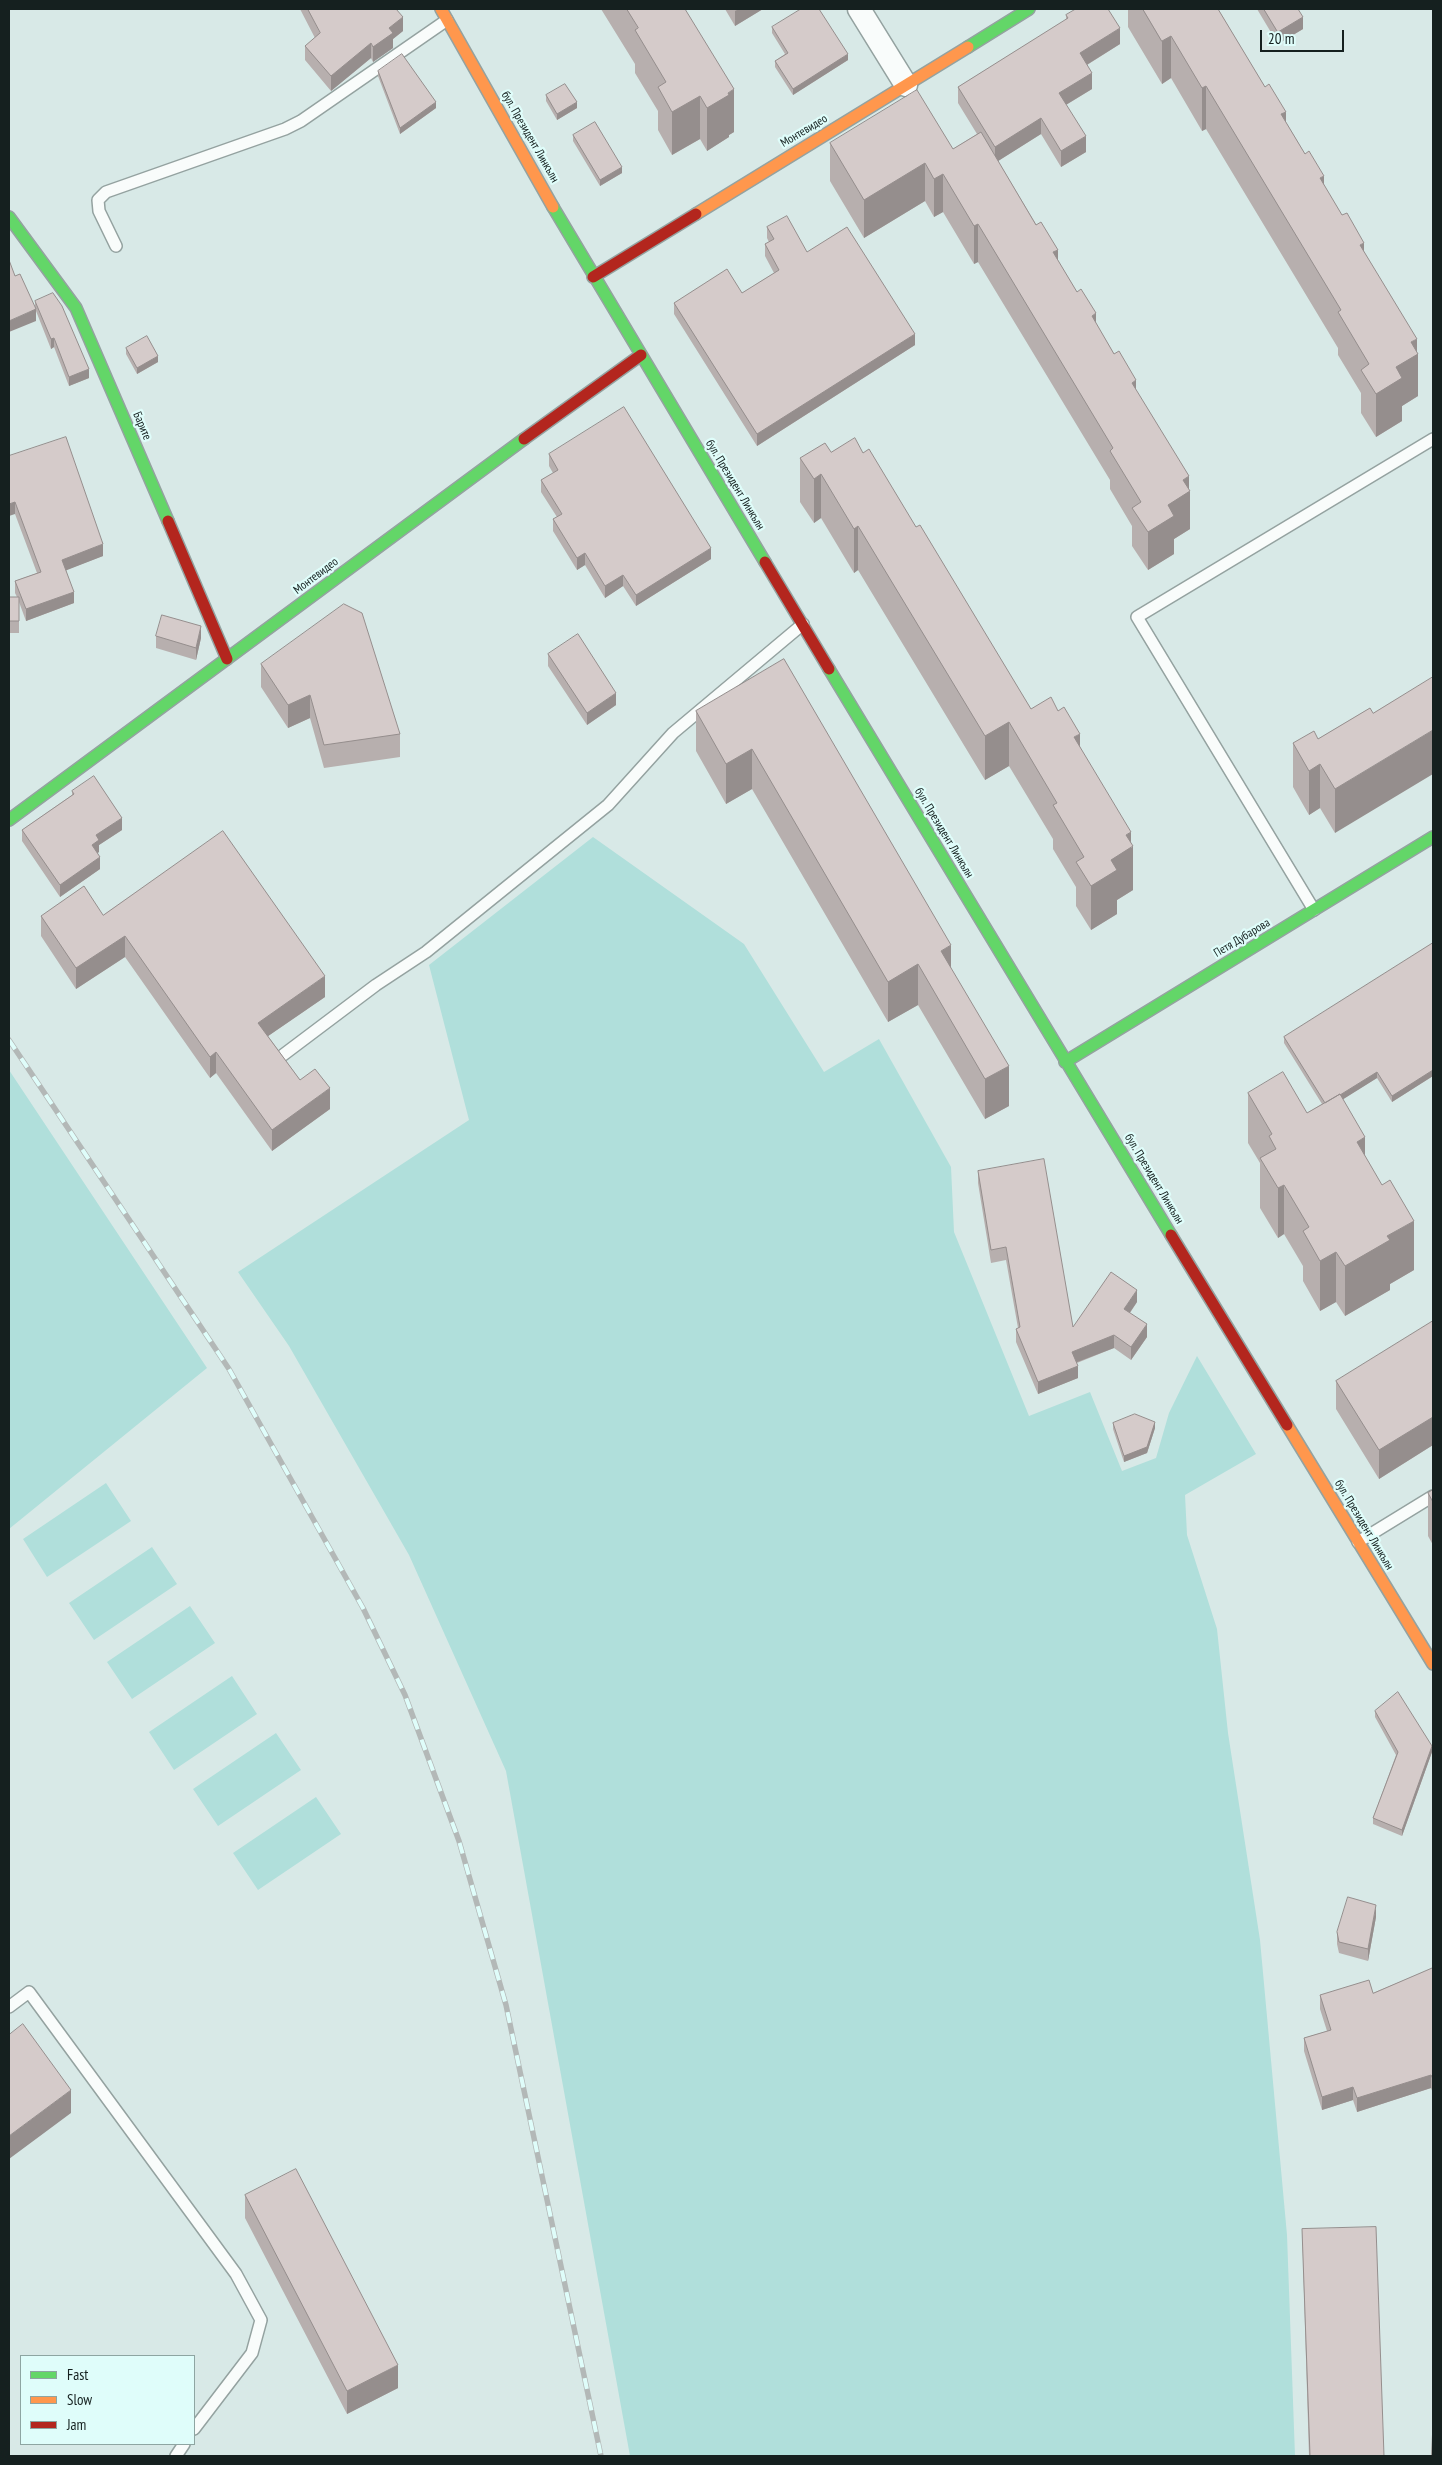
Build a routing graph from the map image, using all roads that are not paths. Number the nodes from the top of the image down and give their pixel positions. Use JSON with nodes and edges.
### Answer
{"nodes":[{"id":1,"x":441,"y":9,"type":"edge"},
{"id":2,"x":859,"y":9,"type":"edge"},
{"id":3,"x":1029,"y":9,"type":"edge"},
{"id":4,"x":447,"y":20,"type":"junction"},
{"id":5,"x":906,"y":85,"type":"junction"},
{"id":6,"x":9,"y":217,"type":"edge"},
{"id":7,"x":116,"y":246,"type":"dead end"},
{"id":8,"x":593,"y":277,"type":"junction"},
{"id":9,"x":641,"y":355,"type":"junction"},
{"id":10,"x":1433,"y":439,"type":"edge"},
{"id":11,"x":803,"y":624,"type":"junction"},
{"id":12,"x":227,"y":659,"type":"junction"},
{"id":13,"x":9,"y":820,"type":"edge"},
{"id":14,"x":1433,"y":837,"type":"edge"},
{"id":15,"x":1314,"y":910,"type":"junction"},
{"id":16,"x":283,"y":1055,"type":"edge"},
{"id":17,"x":1065,"y":1062,"type":"junction"},
{"id":18,"x":1433,"y":1496,"type":"edge"},
{"id":19,"x":1358,"y":1542,"type":"junction"},
{"id":20,"x":1433,"y":1664,"type":"edge"},
{"id":21,"x":9,"y":2007,"type":"edge"},
{"id":22,"x":195,"y":2429,"type":"edge"},
{"id":23,"x":183,"y":2445,"type":"edge"},
{"id":24,"x":176,"y":2456,"type":"edge"}],
"edges":[{"from":1,"to":4,"type":"street","name":"бул. Президент Линкълн"},
{"from":2,"to":5,"type":"street"},
{"from":3,"to":5,"type":"street","name":"Монтевидео"},
{"from":4,"to":7,"type":"lane"},
{"from":4,"to":8,"type":"street","name":"бул. Президент Линкълн"},
{"from":5,"to":8,"type":"street","name":"Монтевидео"},
{"from":6,"to":12,"type":"street","name":"Барите"},
{"from":8,"to":9,"type":"street","name":"бул. Президент Линкълн"},
{"from":9,"to":11,"type":"street","name":"бул. Президент Линкълн"},
{"from":9,"to":12,"type":"street","name":"Монтевидео"},
{"from":10,"to":15,"type":"lane"},
{"from":11,"to":16,"type":"lane"},
{"from":11,"to":17,"type":"street","name":"бул. Президент Линкълн"},
{"from":12,"to":13,"type":"street","name":"Монтевидео"},
{"from":14,"to":15,"type":"street","name":"Петя Дубарова"},
{"from":15,"to":17,"type":"street","name":"Петя Дубарова"},
{"from":17,"to":19,"type":"street","name":"бул. Президент Линкълн"},
{"from":18,"to":19,"type":"lane"},
{"from":19,"to":20,"type":"street","name":"бул. Президент Линкълн"},
{"from":21,"to":22,"type":"lane"},
{"from":23,"to":24,"type":"lane"}]}
